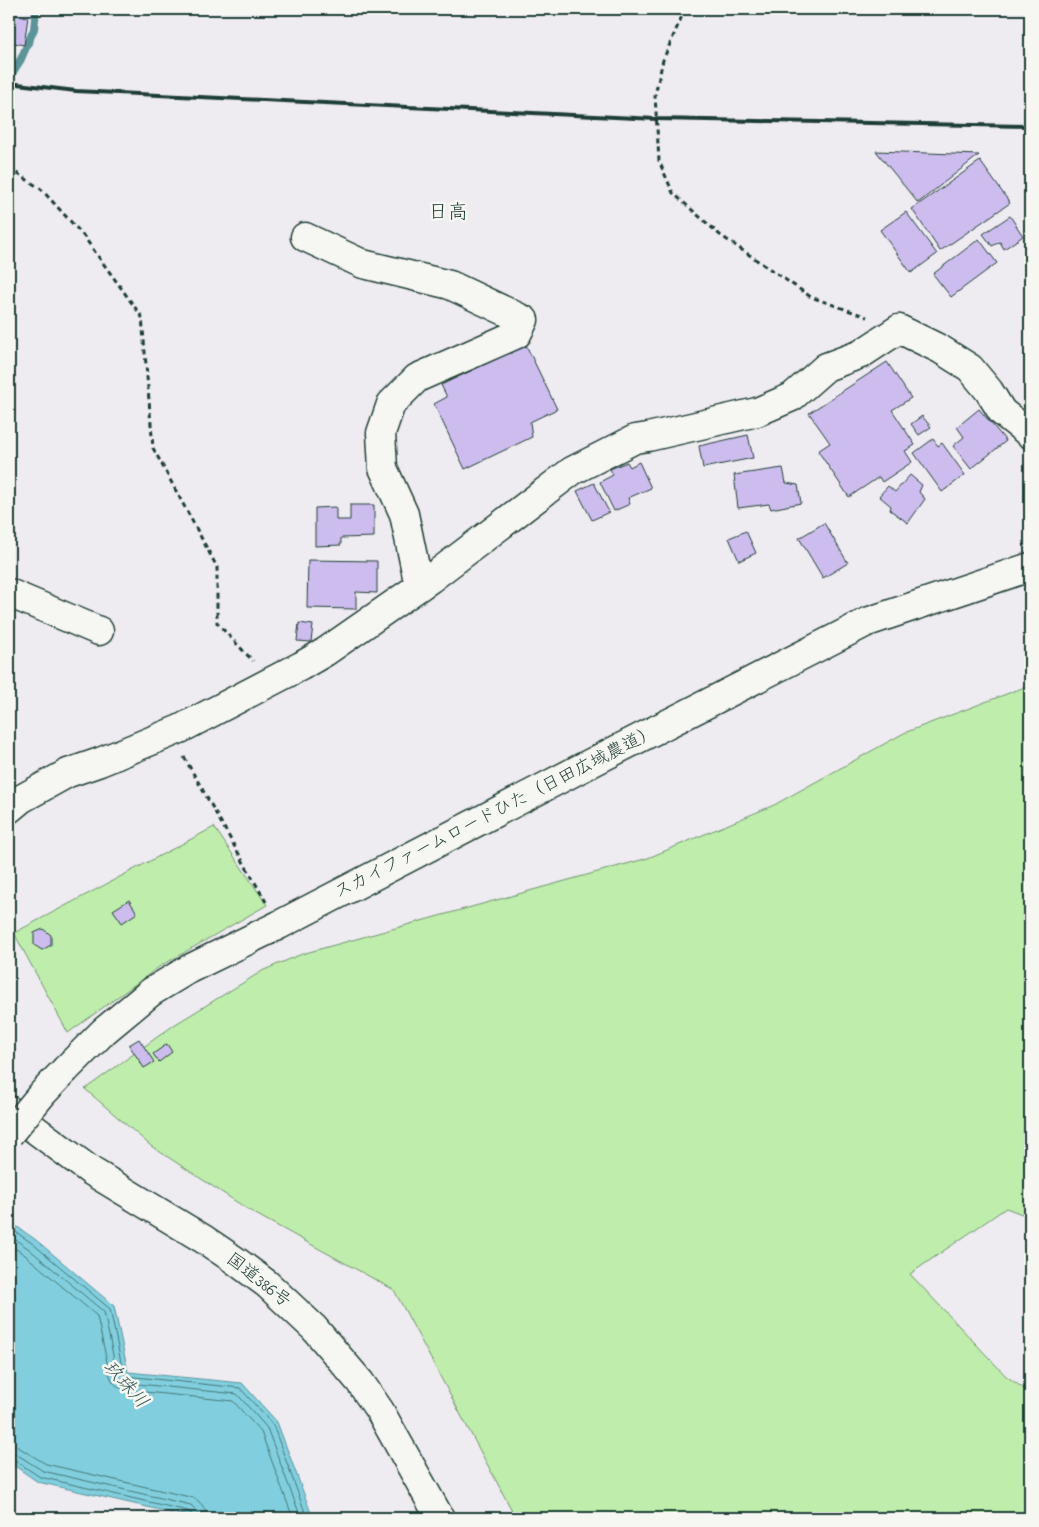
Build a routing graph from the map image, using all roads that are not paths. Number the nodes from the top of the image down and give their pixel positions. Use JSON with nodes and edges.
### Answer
{"nodes":[{"id":1,"x":305,"y":237,"type":"dead end"},
{"id":2,"x":1030,"y":434,"type":"edge"},
{"id":3,"x":1030,"y":567,"type":"edge"},
{"id":4,"x":419,"y":586,"type":"junction"},
{"id":5,"x":9,"y":593,"type":"edge"},
{"id":6,"x":99,"y":631,"type":"dead end"},
{"id":7,"x":9,"y":809,"type":"edge"},
{"id":8,"x":9,"y":1110,"type":"edge"},
{"id":9,"x":9,"y":1134,"type":"edge"},
{"id":10,"x":440,"y":1518,"type":"edge"}],
"edges":[{"from":1,"to":4,"type":"main road"},
{"from":2,"to":4,"type":"main road"},
{"from":3,"to":9,"type":"main road","name":"スカイファームロードひた（日田広域農道）","bridge":true},
{"from":4,"to":7,"type":"main road"},
{"from":5,"to":6,"type":"main road"},
{"from":8,"to":10,"type":"main road","name":"国道386号"}]}
